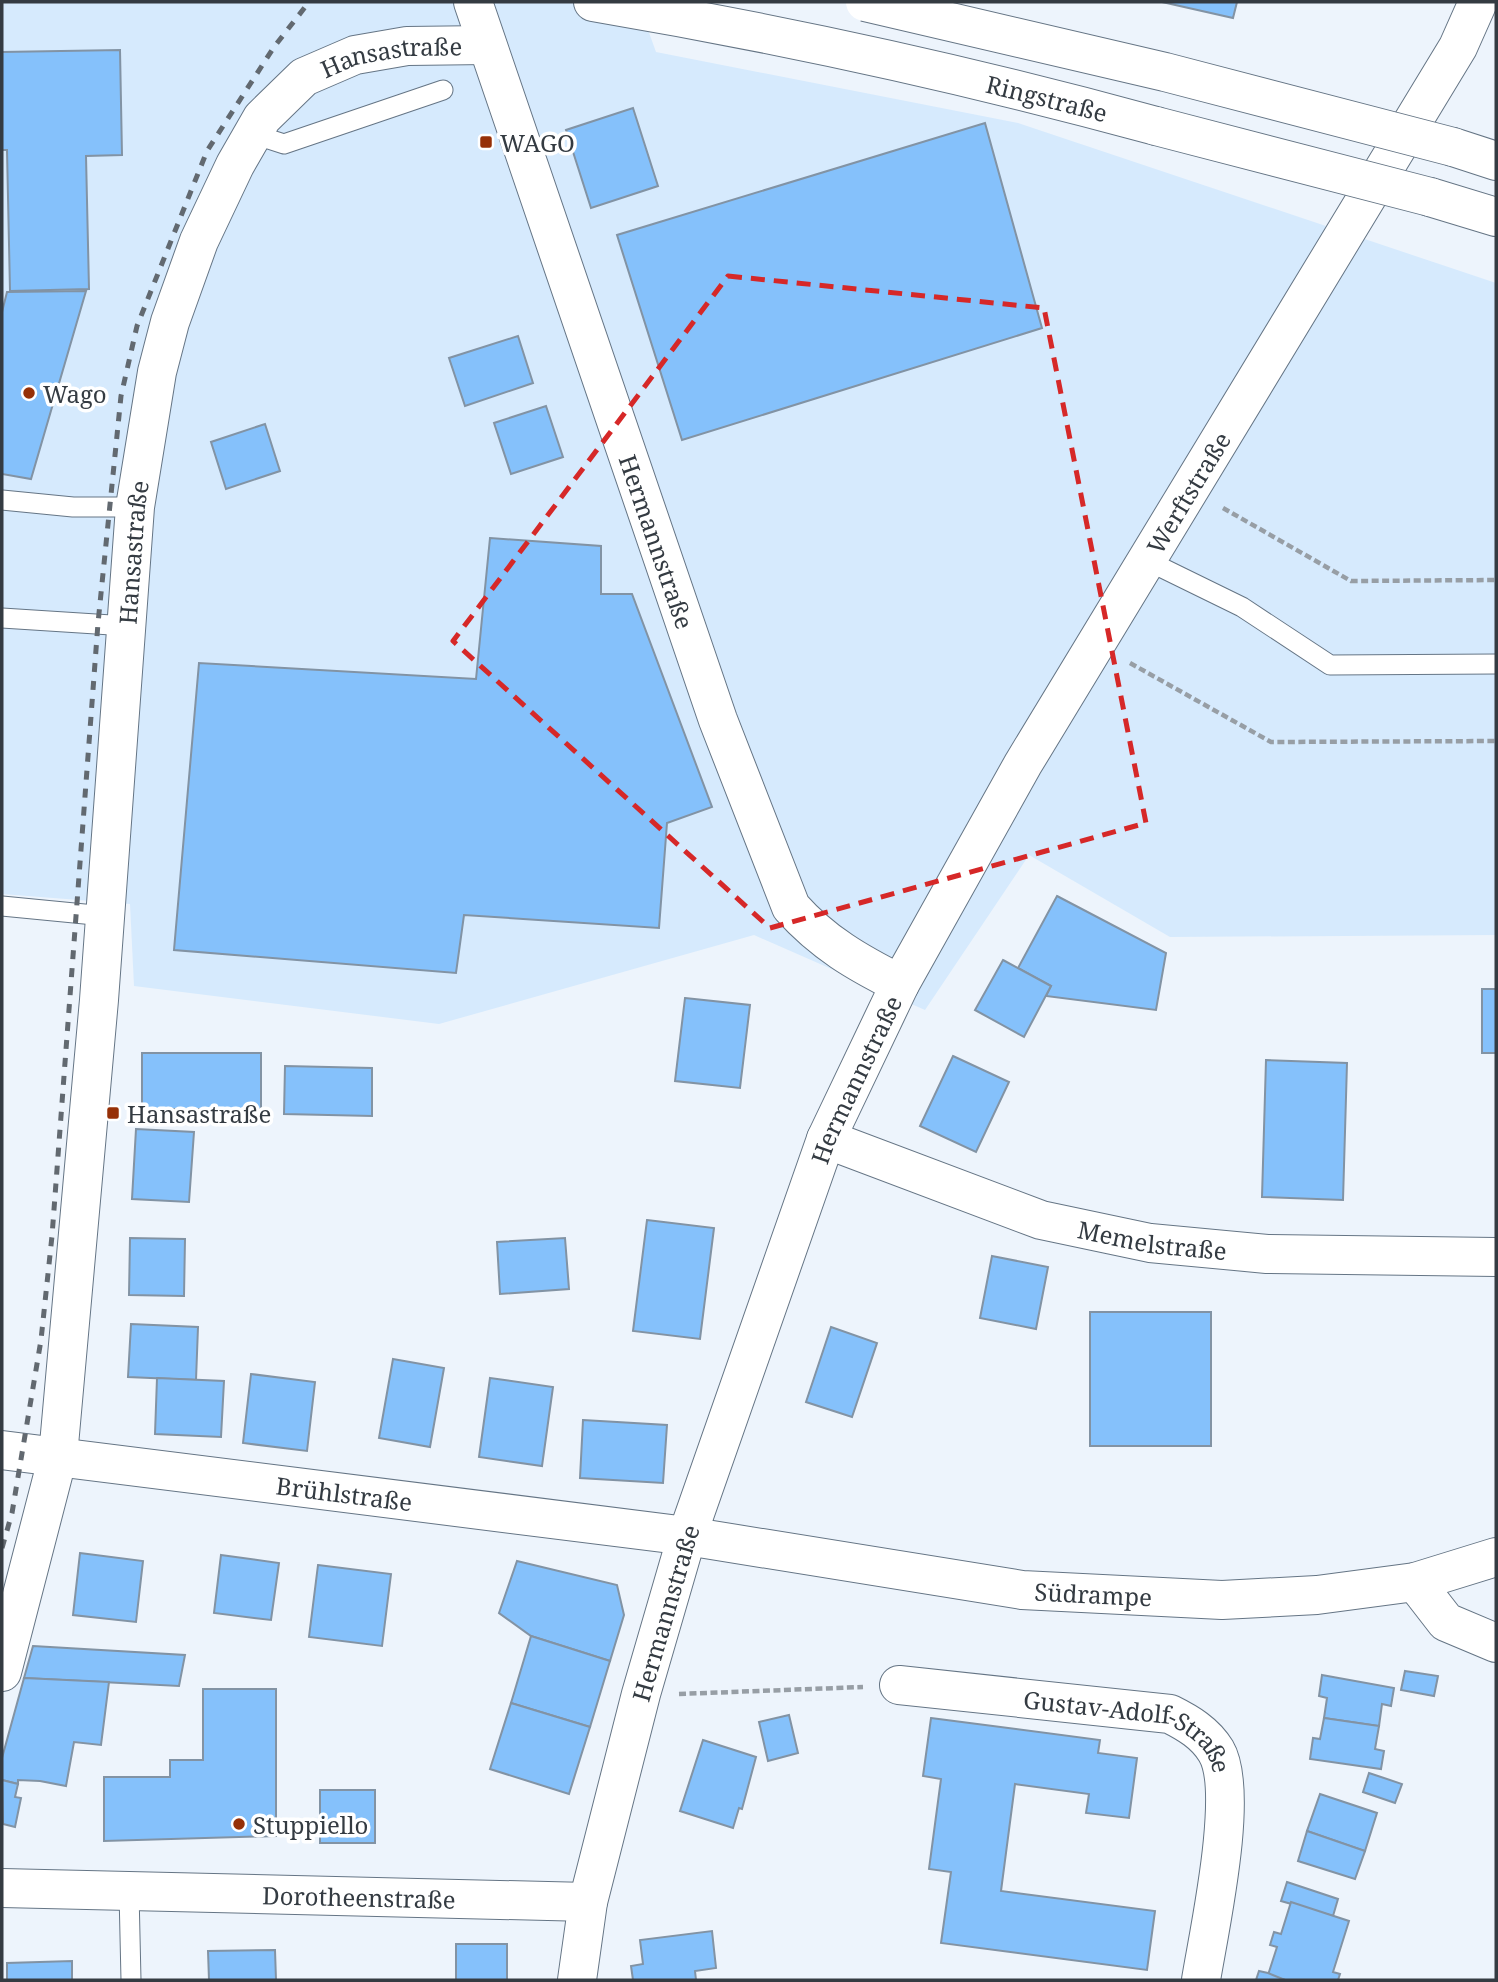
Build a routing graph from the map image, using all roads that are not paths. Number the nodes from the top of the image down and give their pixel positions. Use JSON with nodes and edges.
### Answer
{"nodes":[{"id":1,"x":473,"y":2,"type":"edge"},
{"id":2,"x":593,"y":2,"type":"edge"},
{"id":3,"x":864,"y":2,"type":"edge"},
{"id":4,"x":1478,"y":2,"type":"edge"},
{"id":5,"x":487,"y":45,"type":"junction"},
{"id":6,"x":443,"y":90,"type":"dead end"},
{"id":7,"x":253,"y":134,"type":"junction"},
{"id":8,"x":1496,"y":161,"type":"edge"},
{"id":9,"x":1496,"y":217,"type":"edge"},
{"id":10,"x":2,"y":500,"type":"edge"},
{"id":11,"x":135,"y":507,"type":"junction"},
{"id":12,"x":1146,"y":560,"type":"junction"},
{"id":13,"x":2,"y":618,"type":"edge"},
{"id":14,"x":127,"y":626,"type":"junction"},
{"id":15,"x":1496,"y":664,"type":"edge"},
{"id":16,"x":2,"y":906,"type":"edge"},
{"id":17,"x":105,"y":916,"type":"junction"},
{"id":18,"x":900,"y":985,"type":"junction"},
{"id":19,"x":826,"y":1139,"type":"junction"},
{"id":20,"x":1496,"y":1257,"type":"edge"},
{"id":21,"x":2,"y":1450,"type":"edge"},
{"id":22,"x":58,"y":1456,"type":"junction"},
{"id":23,"x":687,"y":1536,"type":"junction"},
{"id":24,"x":1496,"y":1557,"type":"edge"},
{"id":25,"x":1415,"y":1582,"type":"junction"},
{"id":26,"x":1496,"y":1643,"type":"edge"},
{"id":27,"x":2,"y":1672,"type":"edge"},
{"id":28,"x":899,"y":1685,"type":"road end"},
{"id":29,"x":2,"y":1888,"type":"edge"},
{"id":30,"x":129,"y":1892,"type":"junction"},
{"id":31,"x":588,"y":1902,"type":"junction"},
{"id":32,"x":131,"y":1980,"type":"edge"},
{"id":33,"x":577,"y":1980,"type":"edge"},
{"id":34,"x":1201,"y":1980,"type":"edge"}],
"edges":[{"from":1,"to":5,"type":"street","name":"Hansastraße"},
{"from":2,"to":9,"type":"street","name":"Ringstraße","bridge":true},
{"from":3,"to":8,"type":"street","name":"Ringstraße","bridge":true},
{"from":4,"to":12,"type":"street","name":"Werftstraße"},
{"from":5,"to":7,"type":"street","name":"Hansastraße"},
{"from":5,"to":18,"type":"street","name":"Hermannstraße"},
{"from":6,"to":7,"type":"lane"},
{"from":7,"to":11,"type":"street","name":"Hansastraße"},
{"from":10,"to":11,"type":"lane"},
{"from":11,"to":14,"type":"street","name":"Hansastraße"},
{"from":12,"to":15,"type":"lane"},
{"from":12,"to":18,"type":"street","name":"Werftstraße"},
{"from":13,"to":14,"type":"lane"},
{"from":14,"to":17,"type":"street","name":"Hansastraße"},
{"from":16,"to":17,"type":"lane"},
{"from":17,"to":22,"type":"street","name":"Hansastraße"},
{"from":18,"to":19,"type":"street","name":"Hermannstraße"},
{"from":19,"to":20,"type":"street","name":"Memelstraße"},
{"from":19,"to":23,"type":"street","name":"Hermannstraße"},
{"from":21,"to":22,"type":"street","name":"Brühlstraße"},
{"from":22,"to":23,"type":"street","name":"Brühlstraße"},
{"from":22,"to":27,"type":"street","name":"Hansastraße"},
{"from":23,"to":25,"type":"street","name":"Südrampe"},
{"from":23,"to":31,"type":"street","name":"Hermannstraße"},
{"from":24,"to":25,"type":"street","name":"Südrampe"},
{"from":25,"to":26,"type":"street"},
{"from":28,"to":34,"type":"street","name":"Gustav-Adolf-Straße"},
{"from":29,"to":30,"type":"street","name":"Dorotheenstraße"},
{"from":30,"to":31,"type":"street","name":"Dorotheenstraße"},
{"from":30,"to":32,"type":"lane"},
{"from":31,"to":33,"type":"street","name":"Hermannstraße"}]}
